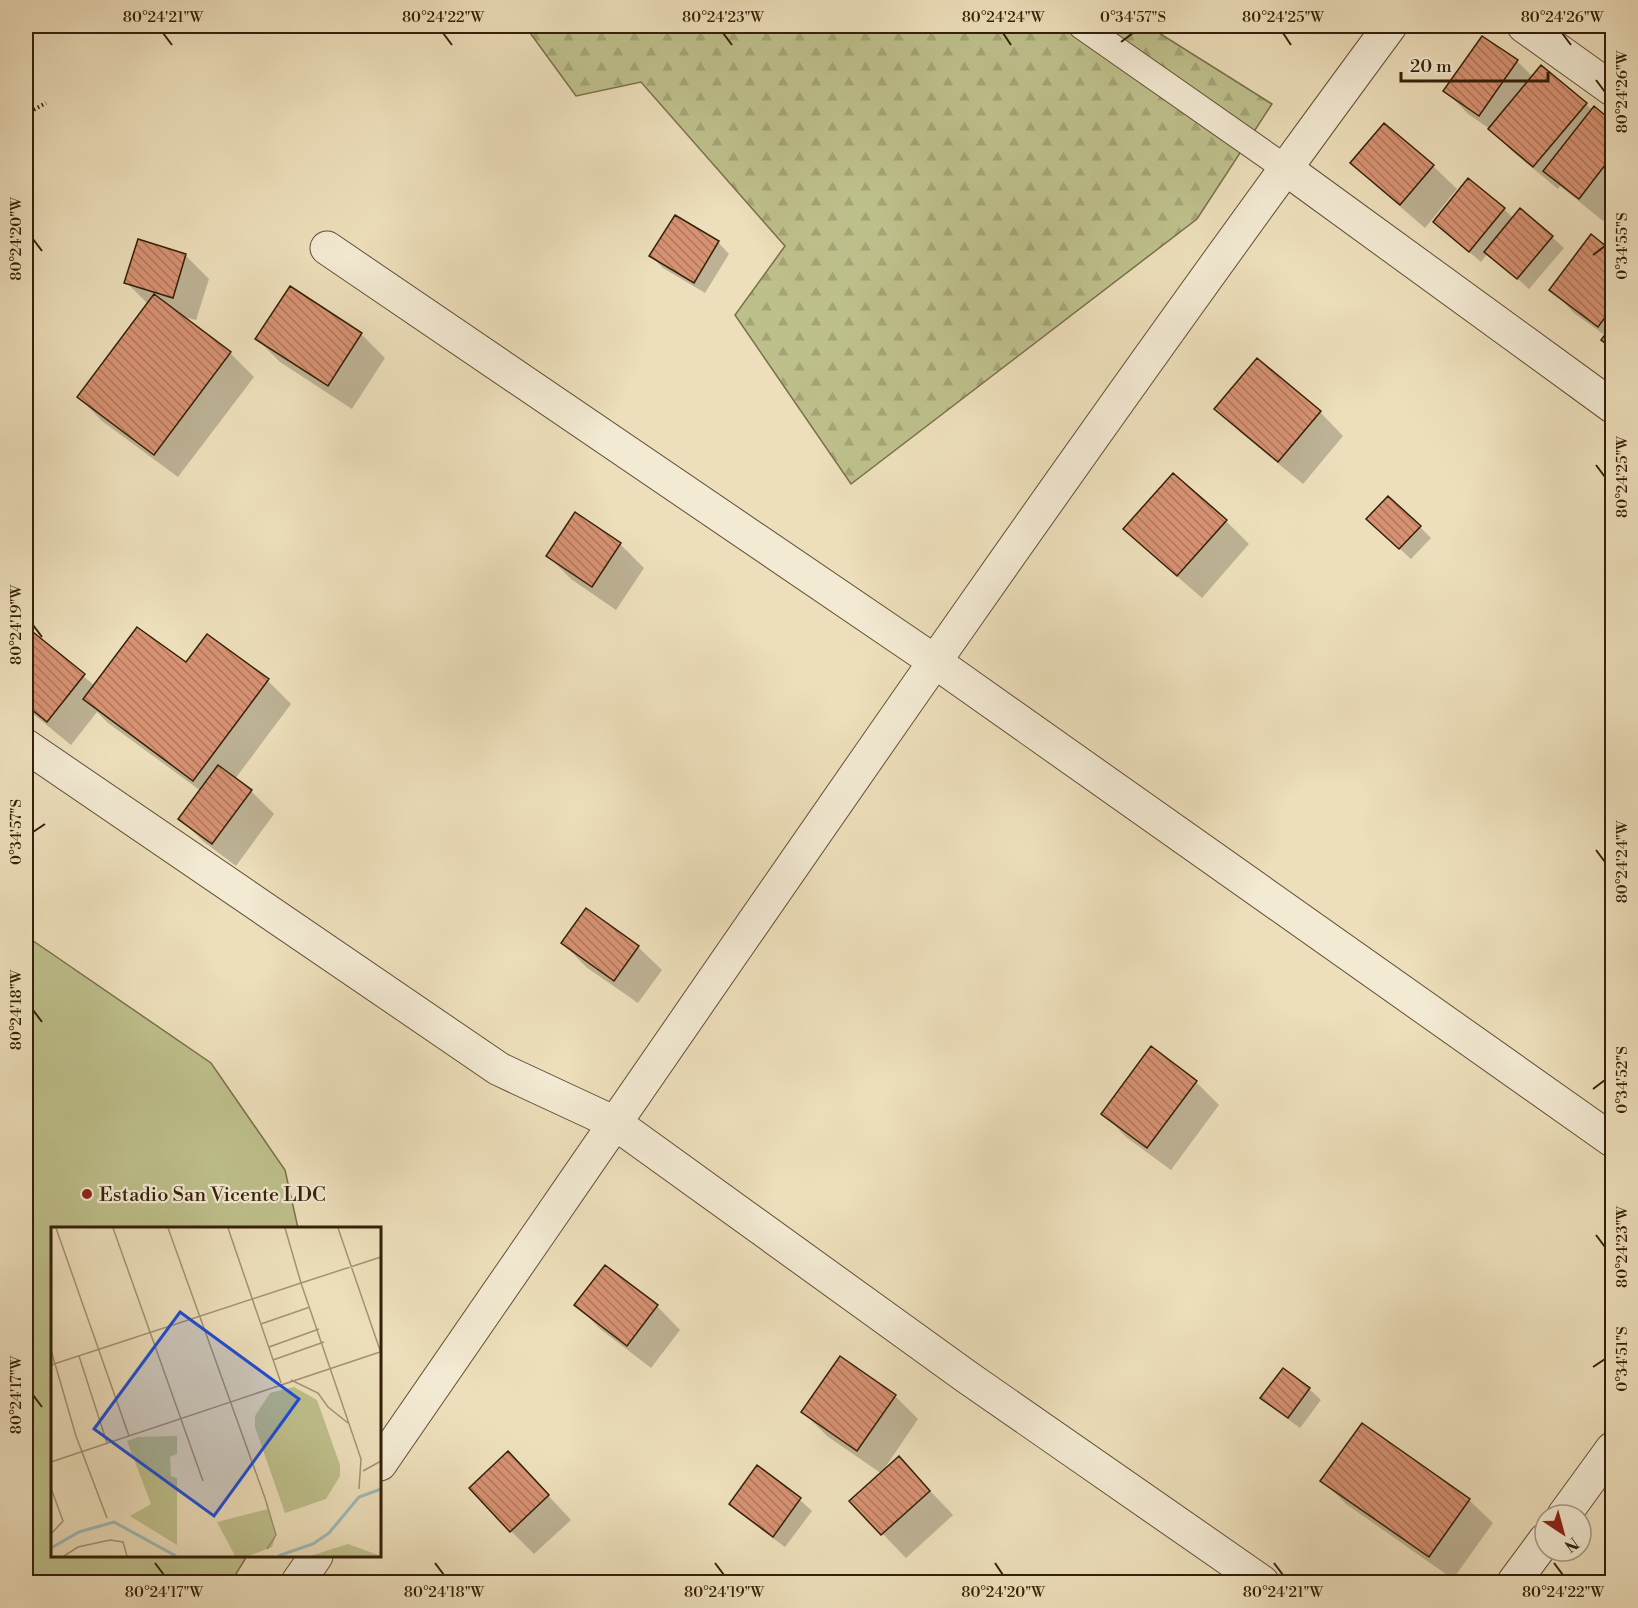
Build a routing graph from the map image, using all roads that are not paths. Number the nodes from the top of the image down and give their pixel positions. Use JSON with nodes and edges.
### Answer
{"nodes":[{"id":1,"x":1082,"y":26,"type":"edge"},
{"id":2,"x":1390,"y":26,"type":"edge"},
{"id":3,"x":1524,"y":26,"type":"edge"},
{"id":4,"x":1612,"y":90,"type":"edge"},
{"id":5,"x":1285,"y":168,"type":"junction"},
{"id":6,"x":327,"y":248,"type":"dead end"},
{"id":7,"x":1612,"y":406,"type":"edge"},
{"id":8,"x":934,"y":661,"type":"junction"},
{"id":9,"x":26,"y":746,"type":"edge"},
{"id":10,"x":615,"y":1123,"type":"junction"},
{"id":11,"x":1612,"y":1140,"type":"edge"},
{"id":12,"x":1612,"y":1449,"type":"edge"},
{"id":13,"x":381,"y":1463,"type":"edge"},
{"id":14,"x":1572,"y":1503,"type":"edge"},
{"id":15,"x":1533,"y":1556,"type":"edge"},
{"id":16,"x":315,"y":1557,"type":"edge"},
{"id":17,"x":298,"y":1582,"type":"edge"},
{"id":18,"x":1262,"y":1582,"type":"edge"},
{"id":19,"x":1514,"y":1582,"type":"edge"}],
"edges":[{"from":1,"to":5,"type":"lane"},
{"from":2,"to":5,"type":"street"},
{"from":3,"to":4,"type":"street"},
{"from":5,"to":7,"type":"street"},
{"from":5,"to":8,"type":"street"},
{"from":6,"to":8,"type":"street"},
{"from":8,"to":10,"type":"street"},
{"from":8,"to":11,"type":"street"},
{"from":9,"to":10,"type":"street"},
{"from":10,"to":13,"type":"street"},
{"from":10,"to":18,"type":"street"},
{"from":12,"to":14,"type":"street"},
{"from":15,"to":19,"type":"street"},
{"from":16,"to":17,"type":"street"}]}
